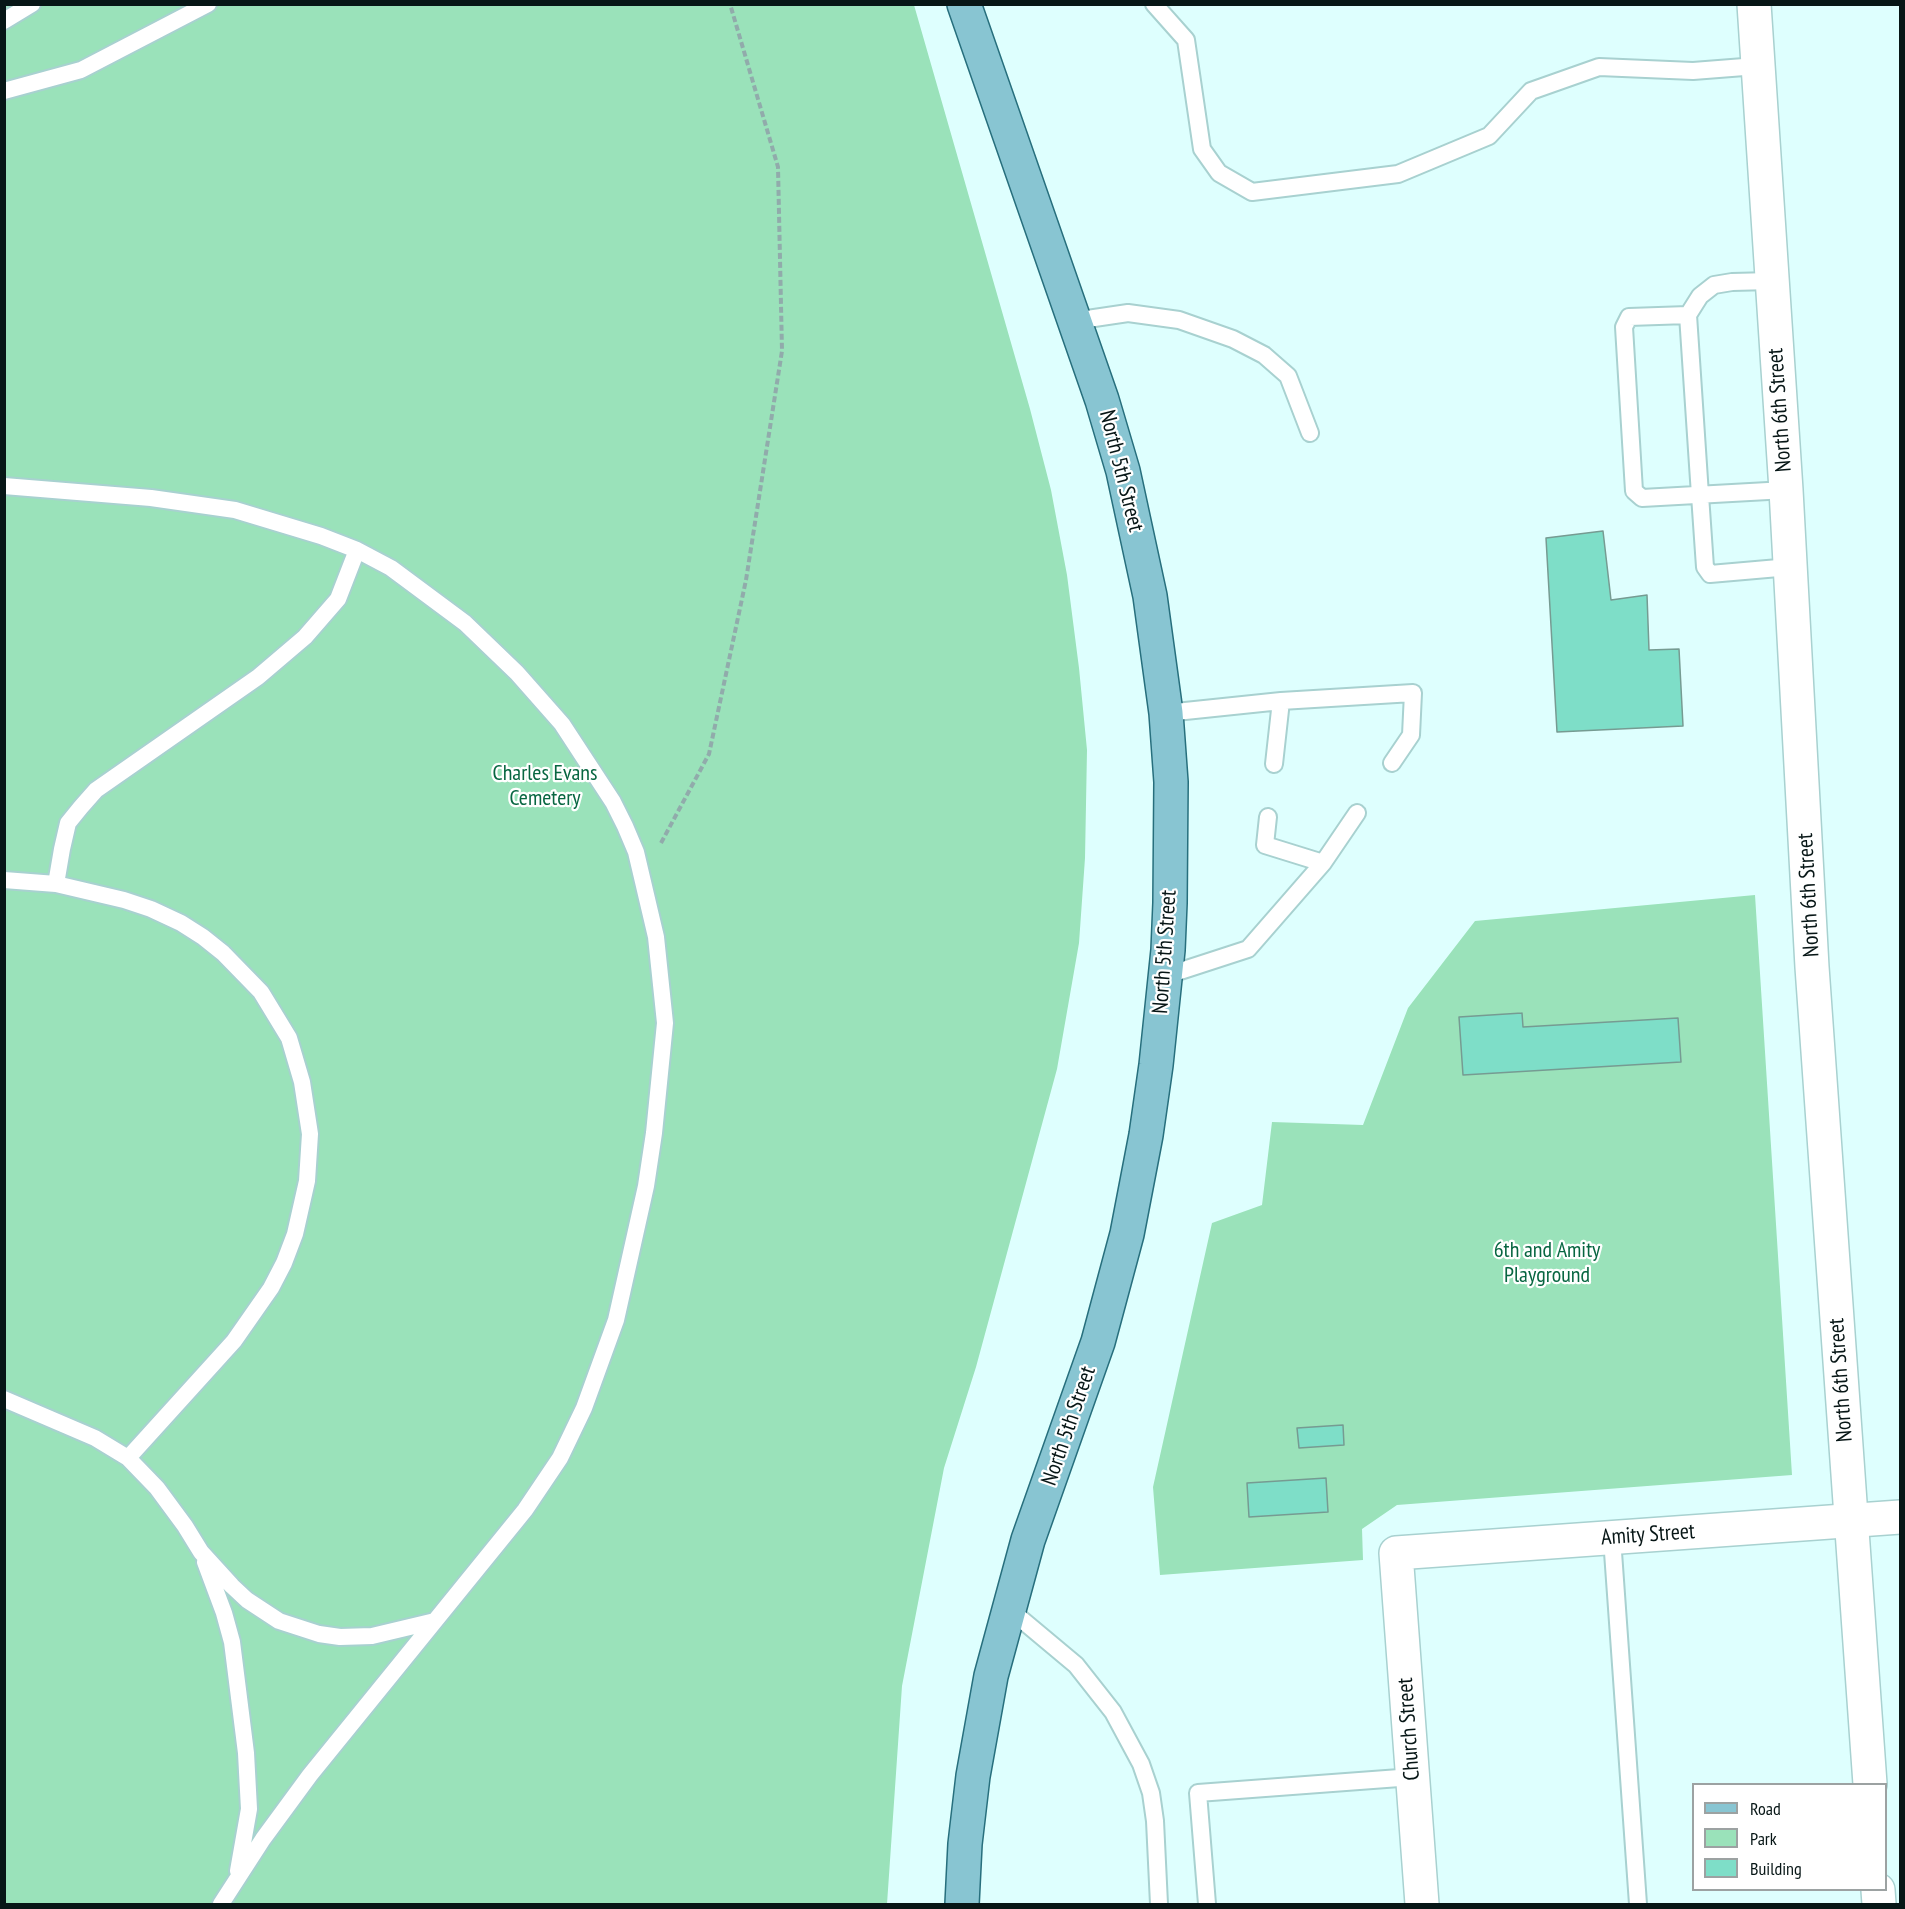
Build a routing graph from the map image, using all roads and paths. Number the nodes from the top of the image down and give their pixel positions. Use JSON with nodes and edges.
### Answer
{"nodes":[{"id":1,"x":32,"y":4,"type":"edge"},
{"id":2,"x":208,"y":4,"type":"edge"},
{"id":3,"x":730,"y":4,"type":"edge"},
{"id":4,"x":964,"y":4,"type":"edge"},
{"id":5,"x":1154,"y":4,"type":"edge"},
{"id":6,"x":1754,"y":4,"type":"edge"},
{"id":7,"x":4,"y":21,"type":"edge"},
{"id":8,"x":1757,"y":66,"type":"junction"},
{"id":9,"x":4,"y":91,"type":"edge"},
{"id":10,"x":1771,"y":281,"type":"junction"},
{"id":11,"x":1688,"y":315,"type":"junction"},
{"id":12,"x":1074,"y":321,"type":"junction"},
{"id":13,"x":1310,"y":433,"type":"dead end"},
{"id":14,"x":4,"y":486,"type":"edge"},
{"id":15,"x":1786,"y":490,"type":"junction"},
{"id":16,"x":1700,"y":495,"type":"junction"},
{"id":17,"x":357,"y":550,"type":"junction"},
{"id":18,"x":1790,"y":567,"type":"junction"},
{"id":19,"x":1281,"y":701,"type":"junction"},
{"id":20,"x":1166,"y":713,"type":"junction"},
{"id":21,"x":1274,"y":764,"type":"dead end"},
{"id":22,"x":1392,"y":764,"type":"dead end"},
{"id":23,"x":1357,"y":813,"type":"dead end"},
{"id":24,"x":1268,"y":817,"type":"dead end"},
{"id":25,"x":1323,"y":863,"type":"junction"},
{"id":26,"x":642,"y":878,"type":"junction"},
{"id":27,"x":4,"y":880,"type":"edge"},
{"id":28,"x":56,"y":884,"type":"junction"},
{"id":29,"x":1165,"y":976,"type":"junction"},
{"id":30,"x":4,"y":1399,"type":"edge"},
{"id":31,"x":128,"y":1458,"type":"junction"},
{"id":32,"x":1900,"y":1517,"type":"edge"},
{"id":33,"x":1851,"y":1520,"type":"junction"},
{"id":34,"x":1612,"y":1538,"type":"junction"},
{"id":35,"x":201,"y":1552,"type":"junction"},
{"id":36,"x":1396,"y":1553,"type":"joint"},
{"id":37,"x":1009,"y":1609,"type":"junction"},
{"id":38,"x":435,"y":1621,"type":"junction"},
{"id":39,"x":1413,"y":1777,"type":"junction"},
{"id":40,"x":1870,"y":1783,"type":"edge"},
{"id":41,"x":236,"y":1881,"type":"junction"},
{"id":42,"x":221,"y":1905,"type":"edge"},
{"id":43,"x":962,"y":1905,"type":"edge"},
{"id":44,"x":1159,"y":1905,"type":"edge"},
{"id":45,"x":1207,"y":1905,"type":"edge"},
{"id":46,"x":1422,"y":1905,"type":"edge"},
{"id":47,"x":1638,"y":1905,"type":"edge"}],
"edges":[{"from":1,"to":7,"type":"lane"},
{"from":2,"to":9,"type":"lane"},
{"from":3,"to":26,"type":"path"},
{"from":4,"to":12,"type":"main road","name":"North 5th Street"},
{"from":5,"to":8,"type":"lane"},
{"from":6,"to":8,"type":"street","name":"North 6th Street"},
{"from":8,"to":10,"type":"street","name":"North 6th Street"},
{"from":10,"to":11,"type":"lane"},
{"from":10,"to":15,"type":"street","name":"North 6th Street"},
{"from":11,"to":16,"type":"lane"},
{"from":11,"to":16,"type":"lane"},
{"from":12,"to":13,"type":"lane"},
{"from":12,"to":20,"type":"main road","name":"North 5th Street"},
{"from":14,"to":17,"type":"lane"},
{"from":15,"to":16,"type":"lane"},
{"from":15,"to":18,"type":"street","name":"North 6th Street"},
{"from":16,"to":18,"type":"lane"},
{"from":17,"to":26,"type":"lane"},
{"from":17,"to":28,"type":"lane"},
{"from":18,"to":33,"type":"street","name":"North 6th Street"},
{"from":19,"to":20,"type":"lane"},
{"from":19,"to":21,"type":"lane"},
{"from":19,"to":22,"type":"lane"},
{"from":20,"to":29,"type":"main road","name":"North 5th Street"},
{"from":23,"to":25,"type":"lane"},
{"from":24,"to":25,"type":"lane"},
{"from":25,"to":29,"type":"lane"},
{"from":26,"to":38,"type":"lane"},
{"from":27,"to":28,"type":"lane"},
{"from":28,"to":31,"type":"lane"},
{"from":29,"to":37,"type":"main road","name":"North 5th Street"},
{"from":30,"to":31,"type":"lane"},
{"from":31,"to":35,"type":"lane"},
{"from":32,"to":33,"type":"street","name":"Amity Street"},
{"from":33,"to":34,"type":"street","name":"Amity Street"},
{"from":33,"to":40,"type":"street","name":"North 6th Street"},
{"from":34,"to":36,"type":"street","name":"Amity Street"},
{"from":34,"to":47,"type":"lane"},
{"from":35,"to":38,"type":"lane"},
{"from":35,"to":41,"type":"lane"},
{"from":36,"to":39,"type":"street","name":"Church Street"},
{"from":37,"to":43,"type":"main road","name":"North 5th Street"},
{"from":37,"to":44,"type":"lane"},
{"from":38,"to":41,"type":"lane"},
{"from":39,"to":45,"type":"lane"},
{"from":39,"to":46,"type":"street","name":"Church Street"},
{"from":41,"to":42,"type":"lane"}]}
